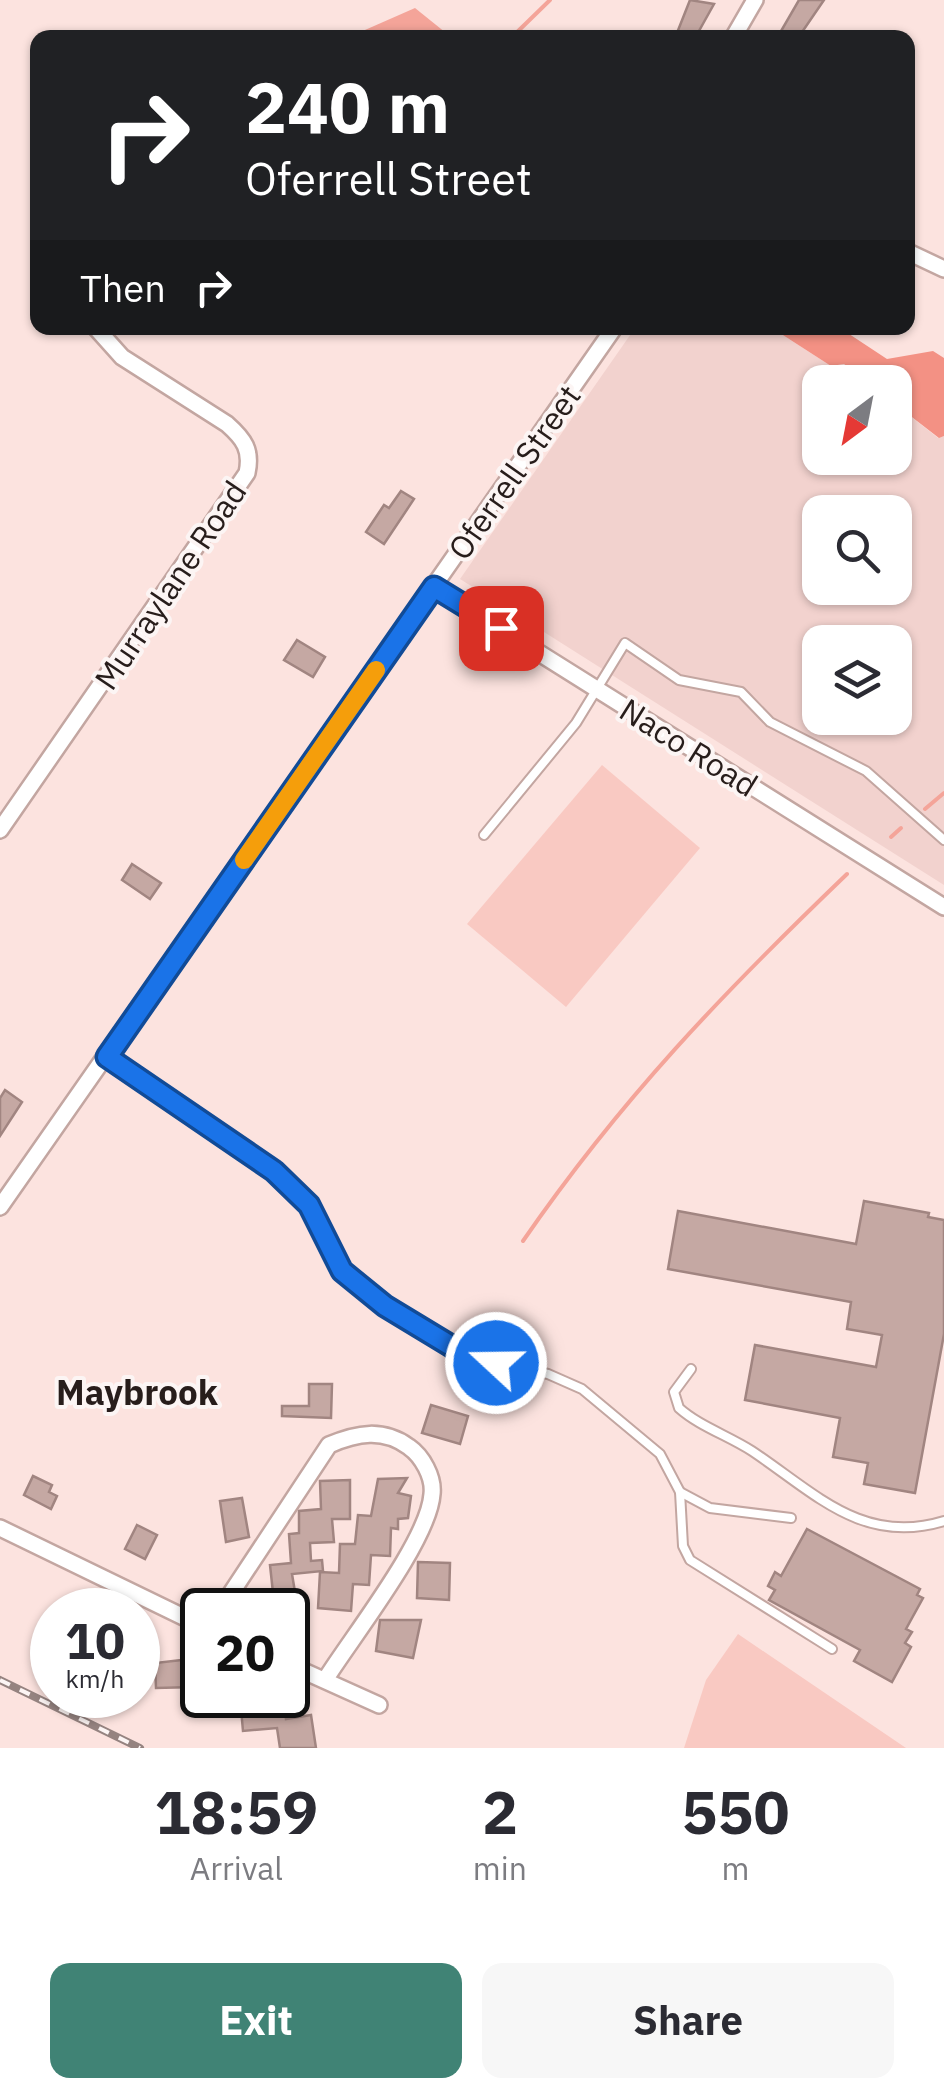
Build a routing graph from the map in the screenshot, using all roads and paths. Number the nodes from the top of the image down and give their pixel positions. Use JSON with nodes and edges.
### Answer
{"nodes":[{"id":1,"x":755,"y":0,"type":"edge"},
{"id":2,"x":738,"y":30,"type":"edge"},
{"id":3,"x":915,"y":255,"type":"edge"},
{"id":4,"x":944,"y":269,"type":"edge"},
{"id":5,"x":102,"y":335,"type":"edge"},
{"id":6,"x":609,"y":335,"type":"edge"},
{"id":7,"x":434,"y":587,"type":"junction"},
{"id":8,"x":596,"y":688,"type":"junction"},
{"id":9,"x":0,"y":830,"type":"edge"},
{"id":10,"x":484,"y":835,"type":"dead end"},
{"id":11,"x":944,"y":840,"type":"edge"},
{"id":12,"x":944,"y":907,"type":"edge"},
{"id":13,"x":107,"y":1057,"type":"junction"},
{"id":14,"x":0,"y":1207,"type":"edge"},
{"id":15,"x":691,"y":1369,"type":"dead end"},
{"id":16,"x":680,"y":1492,"type":"junction"},
{"id":17,"x":792,"y":1518,"type":"dead end"},
{"id":18,"x":944,"y":1520,"type":"edge"},
{"id":19,"x":0,"y":1528,"type":"edge"},
{"id":20,"x":235,"y":1588,"type":"edge"},
{"id":21,"x":180,"y":1615,"type":"edge"},
{"id":22,"x":832,"y":1649,"type":"dead end"},
{"id":23,"x":310,"y":1674,"type":"edge"},
{"id":24,"x":325,"y":1680,"type":"junction"},
{"id":25,"x":380,"y":1705,"type":"dead end"}],
"edges":[{"from":1,"to":2,"type":"street"},
{"from":3,"to":4,"type":"street"},
{"from":5,"to":9,"type":"street","name":"Murraylane Road"},
{"from":6,"to":7,"type":"street","name":"Oferrell Street"},
{"from":7,"to":8,"type":"street","name":"Naco Road"},
{"from":7,"to":13,"type":"street","name":"Oferrell Street"},
{"from":8,"to":10,"type":"lane"},
{"from":8,"to":11,"type":"lane"},
{"from":8,"to":12,"type":"street","name":"Naco Road"},
{"from":13,"to":14,"type":"street","name":"Oferrell Street"},
{"from":13,"to":16,"type":"lane"},
{"from":15,"to":18,"type":"lane"},
{"from":16,"to":17,"type":"lane"},
{"from":16,"to":22,"type":"lane"},
{"from":19,"to":21,"type":"street"},
{"from":20,"to":24,"type":"street"},
{"from":23,"to":24,"type":"street"},
{"from":24,"to":25,"type":"street"}]}
